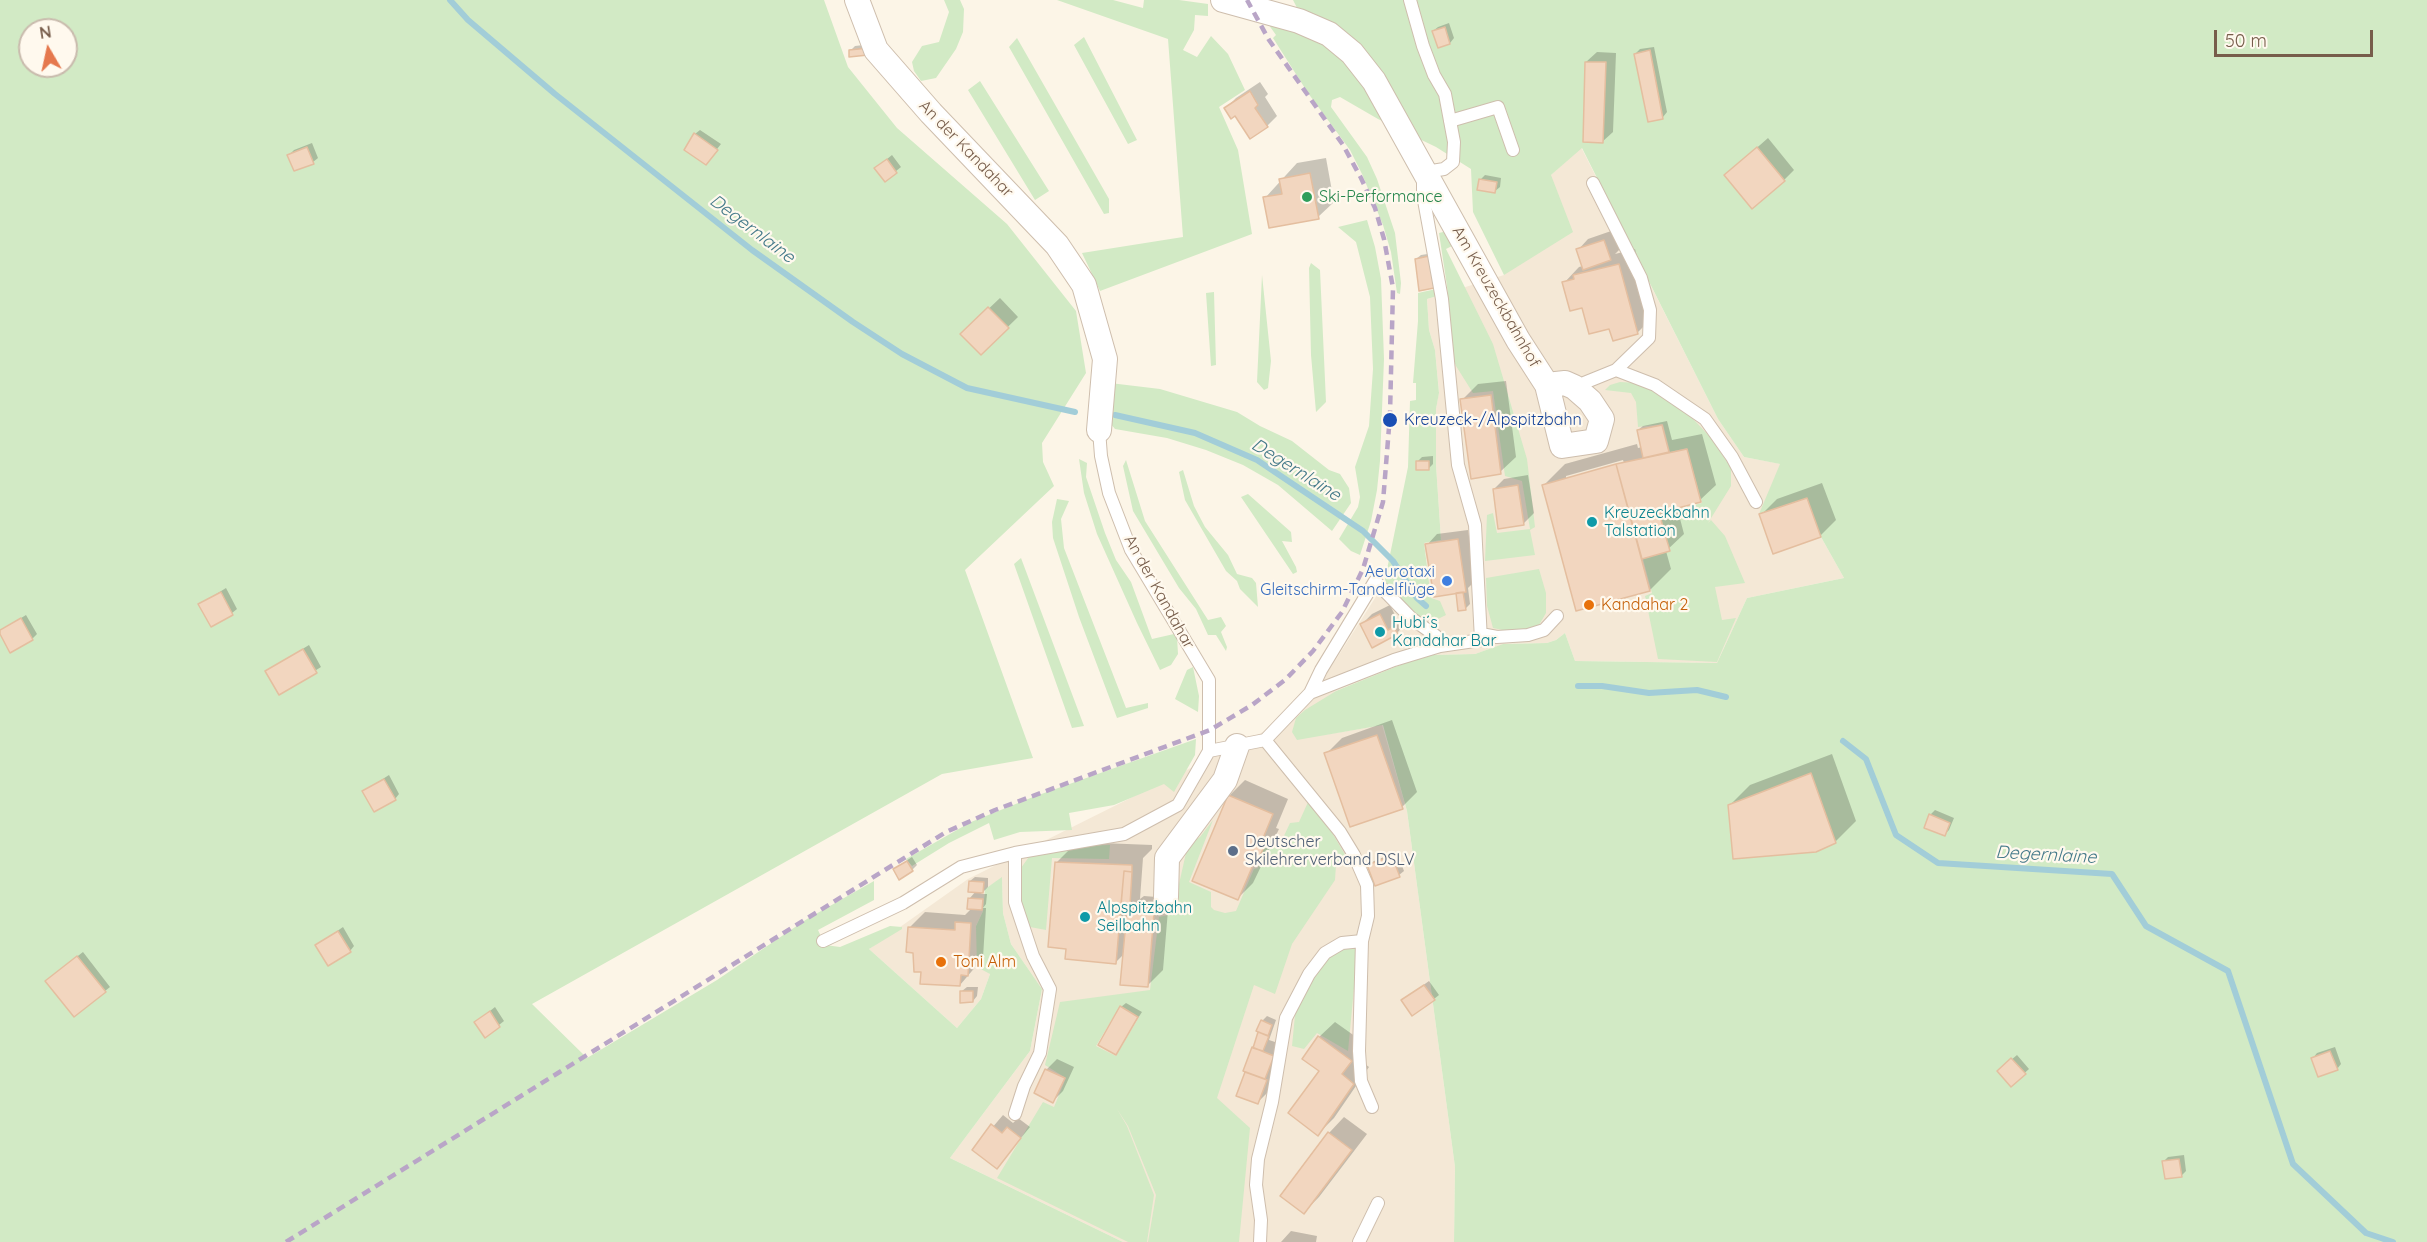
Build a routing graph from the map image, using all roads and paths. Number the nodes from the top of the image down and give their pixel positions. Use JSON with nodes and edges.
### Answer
{"nodes":[{"id":1,"x":857,"y":0,"type":"edge"},
{"id":2,"x":1222,"y":0,"type":"edge"},
{"id":3,"x":1410,"y":0,"type":"edge"},
{"id":4,"x":1450,"y":121,"type":"junction"},
{"id":5,"x":1513,"y":150,"type":"dead end"},
{"id":6,"x":1425,"y":172,"type":"junction"},
{"id":7,"x":1593,"y":183,"type":"dead end"},
{"id":8,"x":1616,"y":370,"type":"junction"},
{"id":9,"x":1547,"y":385,"type":"junction"},
{"id":10,"x":1574,"y":387,"type":"junction"},
{"id":11,"x":1099,"y":430,"type":"joint"},
{"id":12,"x":1756,"y":502,"type":"dead end"},
{"id":13,"x":1557,"y":616,"type":"dead end"},
{"id":14,"x":1481,"y":634,"type":"junction"},
{"id":15,"x":1440,"y":646,"type":"junction"},
{"id":16,"x":1310,"y":693,"type":"junction"},
{"id":17,"x":1265,"y":740,"type":"junction"},
{"id":18,"x":1237,"y":746,"type":"junction"},
{"id":19,"x":1209,"y":751,"type":"junction"},
{"id":20,"x":1015,"y":853,"type":"junction"},
{"id":21,"x":1166,"y":897,"type":"dead end"},
{"id":22,"x":823,"y":940,"type":"dead end"},
{"id":23,"x":1362,"y":941,"type":"junction"},
{"id":24,"x":1372,"y":1107,"type":"dead end"},
{"id":25,"x":1015,"y":1114,"type":"dead end"},
{"id":26,"x":1378,"y":1203,"type":"dead end"},
{"id":27,"x":1260,"y":1242,"type":"edge"},
{"id":28,"x":1359,"y":1242,"type":"edge"}],
"edges":[{"from":1,"to":11,"type":"street","name":"An der Kandahar"},
{"from":2,"to":6,"type":"street","name":"Am Kreuzeckbahnhof"},
{"from":3,"to":4,"type":"lane"},
{"from":4,"to":5,"type":"lane"},
{"from":4,"to":6,"type":"lane"},
{"from":6,"to":9,"type":"street","name":"Am Kreuzeckbahnhof"},
{"from":6,"to":14,"type":"lane"},
{"from":7,"to":8,"type":"lane"},
{"from":8,"to":10,"type":"lane"},
{"from":8,"to":12,"type":"lane"},
{"from":9,"to":10,"type":"street","name":"Am Kreuzeckbahnhof"},
{"from":9,"to":10,"type":"street","name":"Am Kreuzeckbahnhof"},
{"from":11,"to":19,"type":"lane","name":"An der Kandahar"},
{"from":13,"to":14,"type":"lane"},
{"from":14,"to":15,"type":"lane"},
{"from":15,"to":16,"type":"lane"},
{"from":15,"to":16,"type":"lane"},
{"from":16,"to":17,"type":"lane"},
{"from":17,"to":18,"type":"lane"},
{"from":17,"to":23,"type":"lane"},
{"from":18,"to":19,"type":"lane"},
{"from":18,"to":21,"type":"street"},
{"from":19,"to":20,"type":"lane","name":"An der Kandahar"},
{"from":20,"to":22,"type":"lane","name":"An der Kandahar"},
{"from":20,"to":25,"type":"lane"},
{"from":23,"to":24,"type":"lane"},
{"from":23,"to":27,"type":"lane"},
{"from":26,"to":28,"type":"lane"}]}
